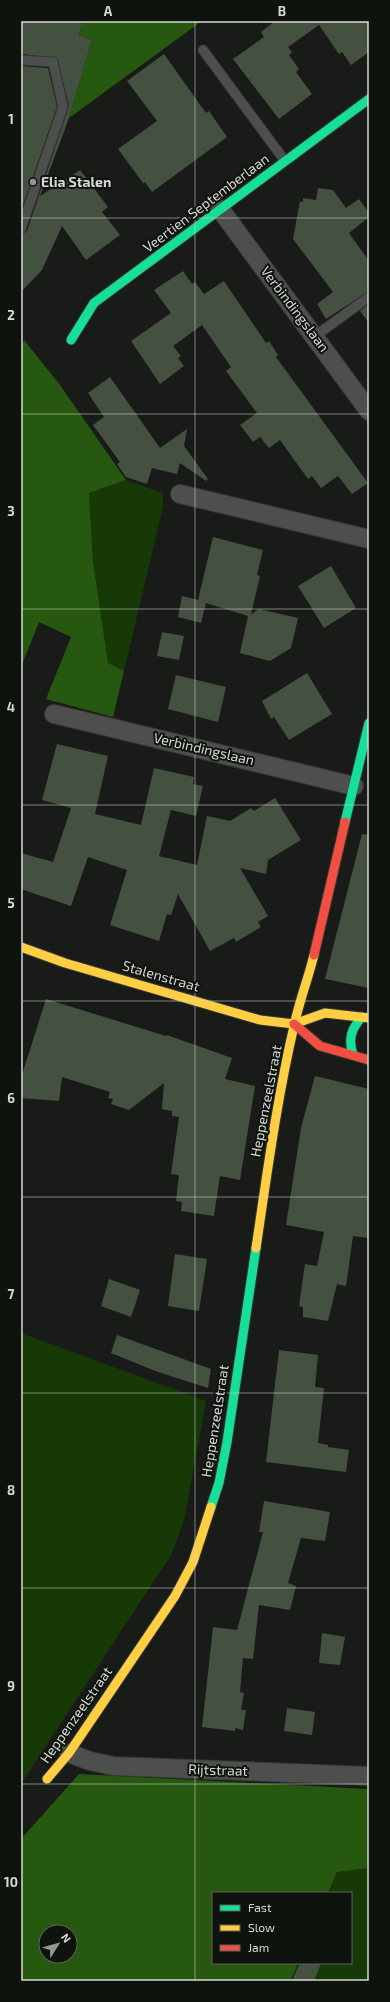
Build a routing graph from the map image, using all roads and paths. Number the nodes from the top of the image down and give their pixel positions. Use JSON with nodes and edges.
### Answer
{"nodes":[{"id":1,"x":203,"y":50,"type":"dead end"},
{"id":2,"x":21,"y":60,"type":"edge"},
{"id":3,"x":369,"y":99,"type":"edge"},
{"id":4,"x":285,"y":161,"type":"junction"},
{"id":5,"x":220,"y":209,"type":"junction"},
{"id":6,"x":21,"y":230,"type":"edge"},
{"id":7,"x":369,"y":297,"type":"edge"},
{"id":8,"x":315,"y":336,"type":"junction"},
{"id":9,"x":70,"y":340,"type":"dead end"},
{"id":10,"x":369,"y":411,"type":"edge"},
{"id":11,"x":180,"y":494,"type":"dead end"},
{"id":12,"x":369,"y":538,"type":"edge"},
{"id":13,"x":54,"y":714,"type":"dead end"},
{"id":14,"x":369,"y":722,"type":"edge"},
{"id":15,"x":354,"y":786,"type":"junction"},
{"id":16,"x":21,"y":948,"type":"edge"},
{"id":17,"x":366,"y":1018,"type":"edge"},
{"id":18,"x":294,"y":1024,"type":"junction"},
{"id":19,"x":353,"y":1055,"type":"junction"},
{"id":20,"x":369,"y":1060,"type":"edge"},
{"id":21,"x":69,"y":1753,"type":"junction"},
{"id":22,"x":369,"y":1776,"type":"edge"},
{"id":23,"x":47,"y":1779,"type":"dead end"}],
"edges":[{"from":1,"to":4,"type":"lane"},
{"from":2,"to":6,"type":"lane"},
{"from":3,"to":4,"type":"street","name":"Veertien Septemberlaan"},
{"from":4,"to":5,"type":"street","name":"Veertien Septemberlaan"},
{"from":5,"to":8,"type":"street","name":"Verbindingslaan"},
{"from":5,"to":9,"type":"street","name":"Veertien Septemberlaan"},
{"from":7,"to":8,"type":"lane"},
{"from":8,"to":10,"type":"street","name":"Verbindingslaan"},
{"from":11,"to":12,"type":"street"},
{"from":13,"to":15,"type":"street","name":"Verbindingslaan"},
{"from":14,"to":15,"type":"street"},
{"from":15,"to":18,"type":"street"},
{"from":16,"to":18,"type":"street","name":"Stalenstraat"},
{"from":17,"to":18,"type":"street","name":"Stalenstraat"},
{"from":17,"to":19,"type":"street"},
{"from":18,"to":19,"type":"street"},
{"from":18,"to":21,"type":"street","name":"Heppenzeelstraat"},
{"from":19,"to":20,"type":"street"},
{"from":21,"to":22,"type":"street","name":"Rijtstraat"},
{"from":21,"to":23,"type":"street","name":"Heppenzeelstraat"}]}
